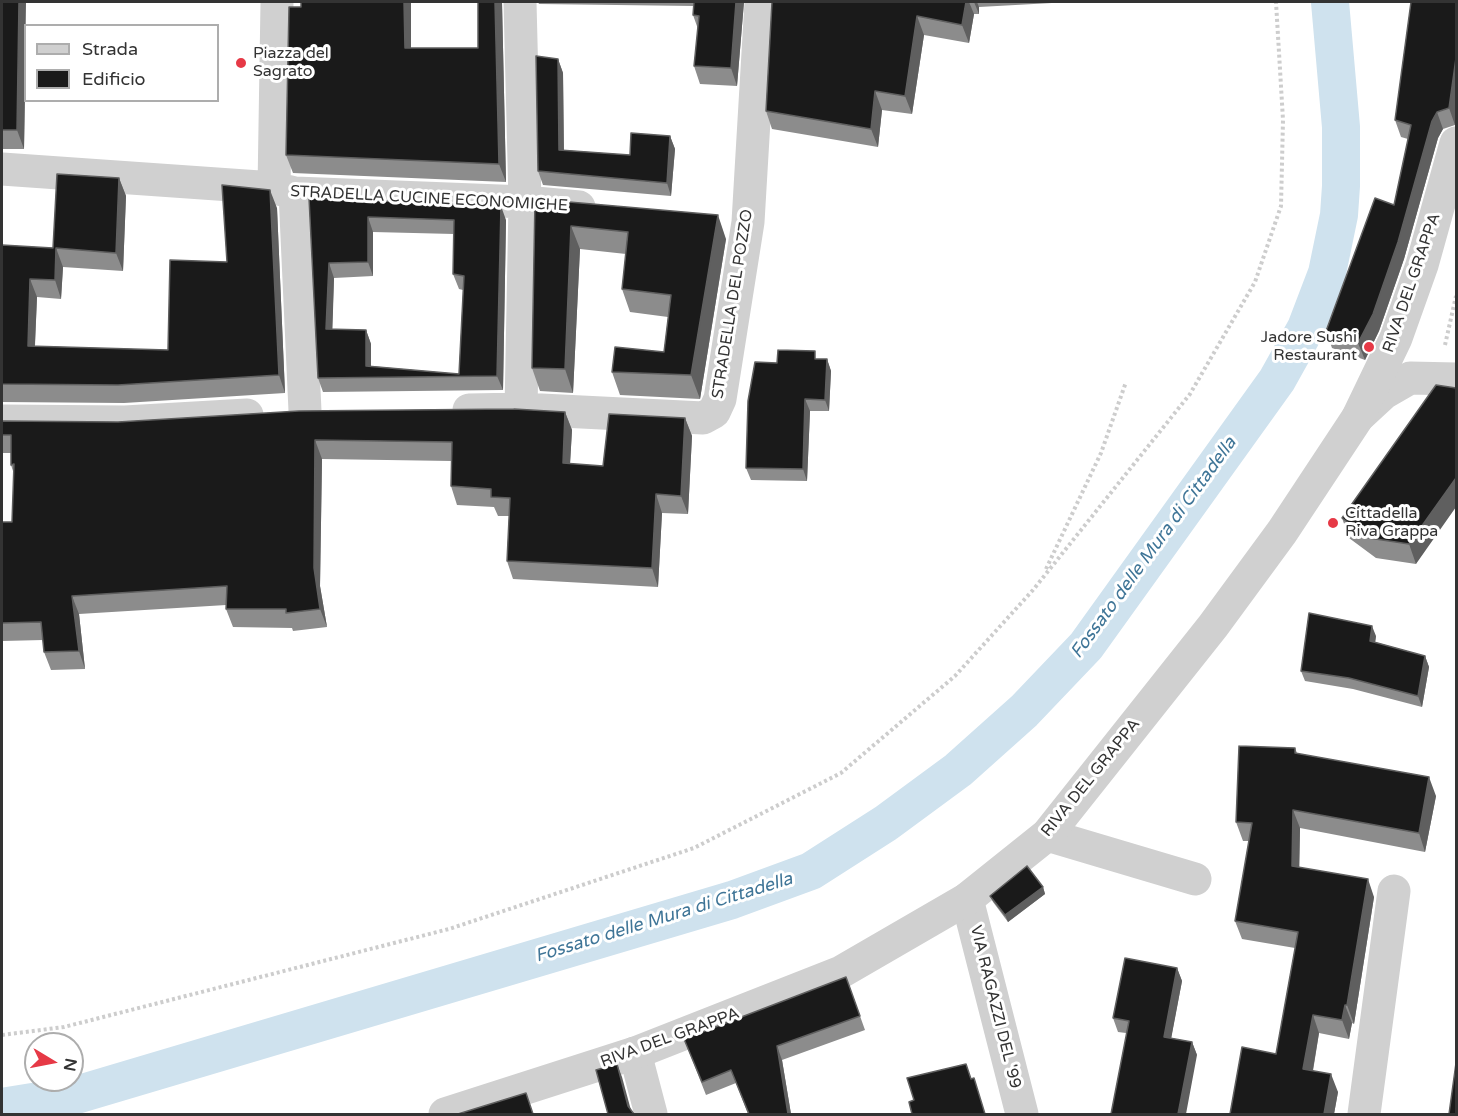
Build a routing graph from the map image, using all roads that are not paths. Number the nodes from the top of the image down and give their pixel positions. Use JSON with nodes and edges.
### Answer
{"nodes":[{"id":1,"x":277,"y":2,"type":"edge"},
{"id":2,"x":520,"y":2,"type":"edge"},
{"id":3,"x":761,"y":2,"type":"edge"},
{"id":4,"x":1456,"y":143,"type":"edge"},
{"id":5,"x":2,"y":169,"type":"edge"},
{"id":6,"x":285,"y":191,"type":"junction"},
{"id":7,"x":525,"y":202,"type":"junction"},
{"id":8,"x":607,"y":210,"type":"edge"},
{"id":9,"x":713,"y":219,"type":"edge"},
{"id":10,"x":748,"y":222,"type":"junction"},
{"id":11,"x":1456,"y":379,"type":"edge"},
{"id":12,"x":521,"y":409,"type":"junction"},
{"id":13,"x":437,"y":410,"type":"edge"},
{"id":14,"x":1358,"y":417,"type":"junction"},
{"id":15,"x":2,"y":421,"type":"edge"},
{"id":16,"x":1047,"y":835,"type":"junction"},
{"id":17,"x":1195,"y":879,"type":"dead end"},
{"id":18,"x":1394,"y":891,"type":"dead end"},
{"id":19,"x":967,"y":900,"type":"junction"},
{"id":20,"x":635,"y":1053,"type":"junction"},
{"id":21,"x":446,"y":1114,"type":"edge"},
{"id":22,"x":651,"y":1114,"type":"edge"},
{"id":23,"x":1022,"y":1114,"type":"edge"},
{"id":24,"x":1364,"y":1114,"type":"edge"}],
"edges":[{"from":1,"to":6,"type":"street"},
{"from":2,"to":7,"type":"street"},
{"from":3,"to":10,"type":"street","name":"STRADELLA DEL POZZO"},
{"from":4,"to":14,"type":"street","name":"RIVA DEL GRAPPA"},
{"from":5,"to":6,"type":"street","name":"STRADELLA CUCINE ECONOMICHE"},
{"from":6,"to":7,"type":"street","name":"STRADELLA CUCINE ECONOMICHE"},
{"from":6,"to":15,"type":"street"},
{"from":7,"to":8,"type":"street","name":"STRADELLA CUCINE ECONOMICHE"},
{"from":7,"to":12,"type":"street"},
{"from":9,"to":10,"type":"street"},
{"from":10,"to":12,"type":"street","name":"STRADELLA DEL POZZO"},
{"from":11,"to":14,"type":"street"},
{"from":12,"to":13,"type":"street","name":"STRADELLA DEL POZZO"},
{"from":14,"to":16,"type":"street","name":"RIVA DEL GRAPPA"},
{"from":16,"to":17,"type":"street"},
{"from":16,"to":19,"type":"street","name":"RIVA DEL GRAPPA"},
{"from":18,"to":24,"type":"street"},
{"from":19,"to":20,"type":"street","name":"RIVA DEL GRAPPA"},
{"from":19,"to":23,"type":"street","name":"VIA RAGAZZI DEL '99"},
{"from":20,"to":21,"type":"street","name":"RIVA DEL GRAPPA"},
{"from":20,"to":22,"type":"street"}]}
